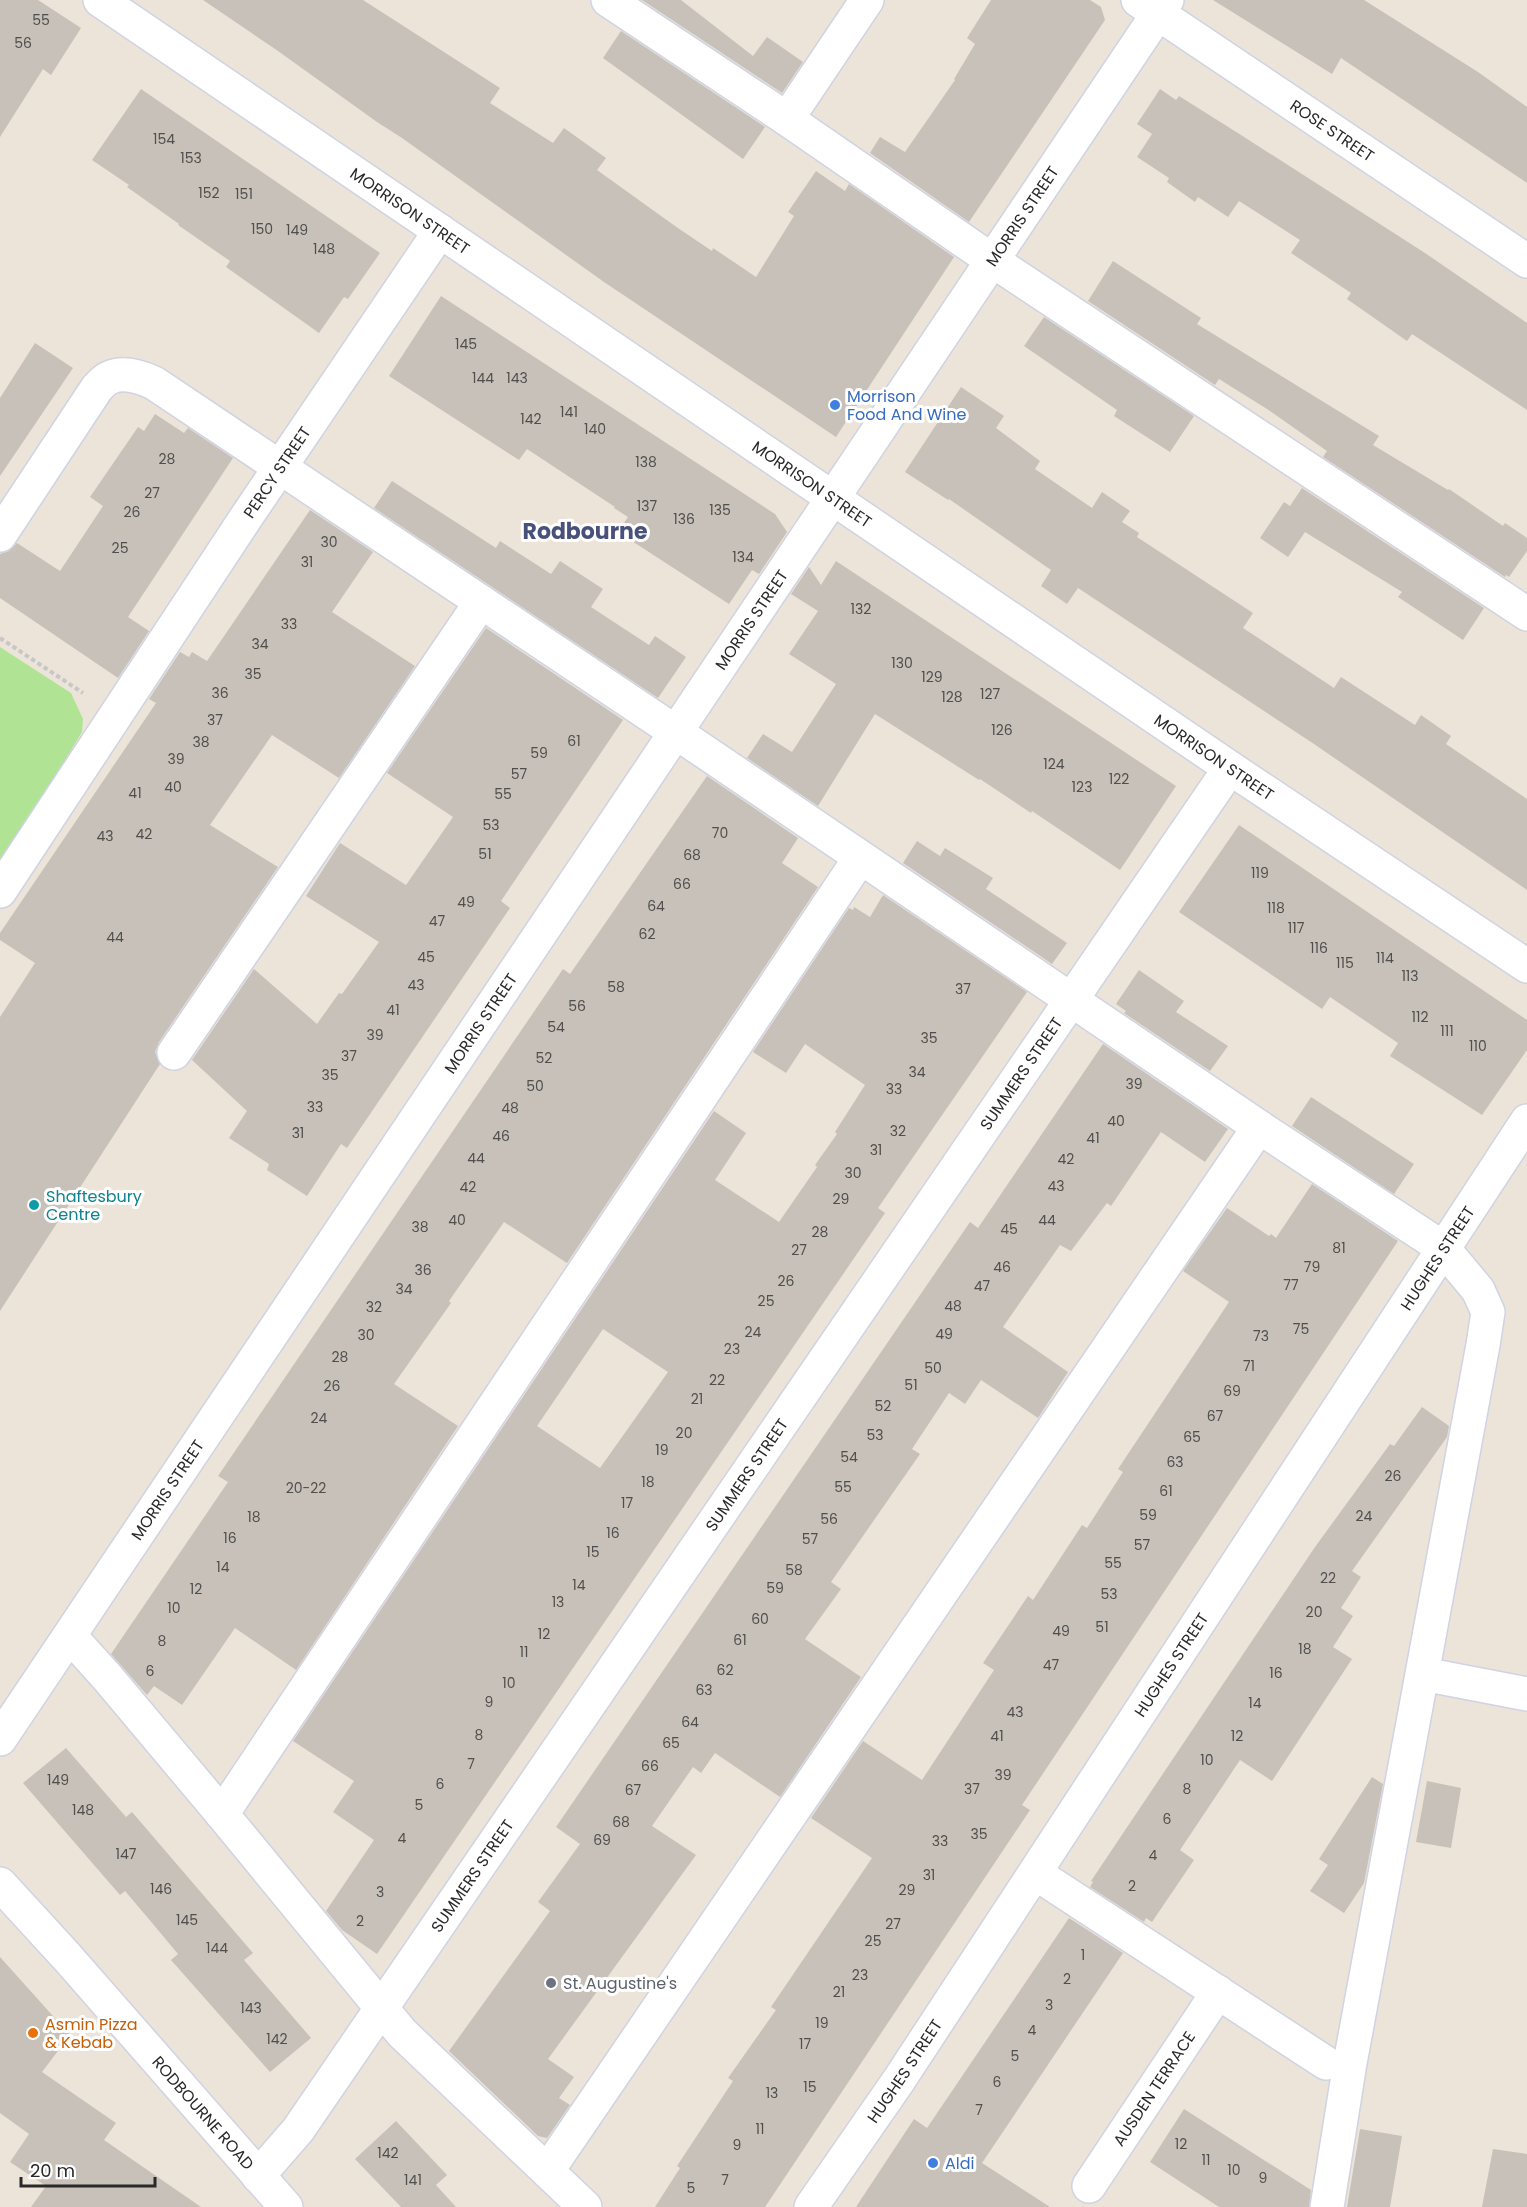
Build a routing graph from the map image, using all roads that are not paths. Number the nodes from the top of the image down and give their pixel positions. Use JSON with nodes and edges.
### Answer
{"nodes":[{"id":1,"x":100,"y":0,"type":"edge"},
{"id":2,"x":608,"y":0,"type":"edge"},
{"id":3,"x":867,"y":0,"type":"edge"},
{"id":4,"x":1155,"y":4,"type":"edge"},
{"id":5,"x":787,"y":119,"type":"junction"},
{"id":6,"x":440,"y":231,"type":"junction"},
{"id":7,"x":993,"y":261,"type":"junction"},
{"id":8,"x":1527,"y":261,"type":"edge"},
{"id":9,"x":280,"y":467,"type":"junction"},
{"id":10,"x":834,"y":499,"type":"junction"},
{"id":11,"x":0,"y":535,"type":"edge"},
{"id":12,"x":481,"y":602,"type":"junction"},
{"id":13,"x":1527,"y":614,"type":"edge"},
{"id":14,"x":677,"y":733,"type":"junction"},
{"id":15,"x":1230,"y":768,"type":"junction"},
{"id":16,"x":860,"y":858,"type":"junction"},
{"id":17,"x":0,"y":891,"type":"edge"},
{"id":18,"x":1527,"y":966,"type":"edge"},
{"id":19,"x":1072,"y":1000,"type":"junction"},
{"id":20,"x":174,"y":1053,"type":"dead end"},
{"id":21,"x":1527,"y":1121,"type":"edge"},
{"id":22,"x":1259,"y":1127,"type":"junction"},
{"id":23,"x":1443,"y":1248,"type":"junction"},
{"id":24,"x":70,"y":1636,"type":"junction"},
{"id":25,"x":1423,"y":1674,"type":"junction"},
{"id":26,"x":1527,"y":1694,"type":"edge"},
{"id":27,"x":0,"y":1739,"type":"edge"},
{"id":28,"x":222,"y":1814,"type":"junction"},
{"id":29,"x":1035,"y":1873,"type":"junction"},
{"id":30,"x":0,"y":1884,"type":"edge"},
{"id":31,"x":1218,"y":1992,"type":"junction"},
{"id":32,"x":382,"y":2008,"type":"junction"},
{"id":33,"x":1326,"y":2063,"type":"dead end"},
{"id":34,"x":548,"y":2170,"type":"junction"},
{"id":35,"x":258,"y":2176,"type":"junction"},
{"id":36,"x":1089,"y":2186,"type":"dead end"},
{"id":37,"x":286,"y":2207,"type":"edge"},
{"id":38,"x":585,"y":2207,"type":"edge"},
{"id":39,"x":811,"y":2207,"type":"edge"},
{"id":40,"x":1327,"y":2207,"type":"edge"}],
"edges":[{"from":1,"to":6,"type":"street","name":"MORRISON STREET"},
{"from":2,"to":5,"type":"street"},
{"from":3,"to":5,"type":"street"},
{"from":4,"to":7,"type":"street","name":"MORRIS STREET"},
{"from":4,"to":8,"type":"street","name":"ROSE STREET"},
{"from":5,"to":7,"type":"street"},
{"from":6,"to":9,"type":"street","name":"PERCY STREET"},
{"from":6,"to":10,"type":"street","name":"MORRISON STREET"},
{"from":7,"to":10,"type":"street","name":"MORRIS STREET"},
{"from":7,"to":13,"type":"street"},
{"from":9,"to":11,"type":"street"},
{"from":9,"to":12,"type":"street"},
{"from":9,"to":17,"type":"street","name":"PERCY STREET"},
{"from":10,"to":14,"type":"street","name":"MORRIS STREET"},
{"from":10,"to":15,"type":"street","name":"MORRISON STREET"},
{"from":12,"to":14,"type":"street"},
{"from":12,"to":20,"type":"street"},
{"from":14,"to":16,"type":"street"},
{"from":14,"to":24,"type":"street","name":"MORRIS STREET"},
{"from":15,"to":18,"type":"street","name":"MORRISON STREET"},
{"from":15,"to":19,"type":"street","name":"SUMMERS STREET"},
{"from":16,"to":19,"type":"street"},
{"from":16,"to":28,"type":"street"},
{"from":19,"to":22,"type":"street"},
{"from":19,"to":32,"type":"street","name":"SUMMERS STREET"},
{"from":21,"to":23,"type":"street","name":"HUGHES STREET"},
{"from":22,"to":23,"type":"street"},
{"from":22,"to":34,"type":"street"},
{"from":23,"to":25,"type":"street"},
{"from":23,"to":29,"type":"street","name":"HUGHES STREET"},
{"from":24,"to":27,"type":"street","name":"MORRIS STREET"},
{"from":24,"to":28,"type":"street"},
{"from":25,"to":26,"type":"street"},
{"from":25,"to":40,"type":"street"},
{"from":28,"to":32,"type":"street"},
{"from":29,"to":31,"type":"street"},
{"from":29,"to":39,"type":"street","name":"HUGHES STREET"},
{"from":30,"to":35,"type":"street","name":"RODBOURNE ROAD"},
{"from":31,"to":33,"type":"street"},
{"from":31,"to":36,"type":"street","name":"AUSDEN TERRACE"},
{"from":32,"to":34,"type":"street"},
{"from":32,"to":35,"type":"street","name":"SUMMERS STREET"},
{"from":34,"to":38,"type":"street"},
{"from":35,"to":37,"type":"street","name":"RODBOURNE ROAD"}]}
